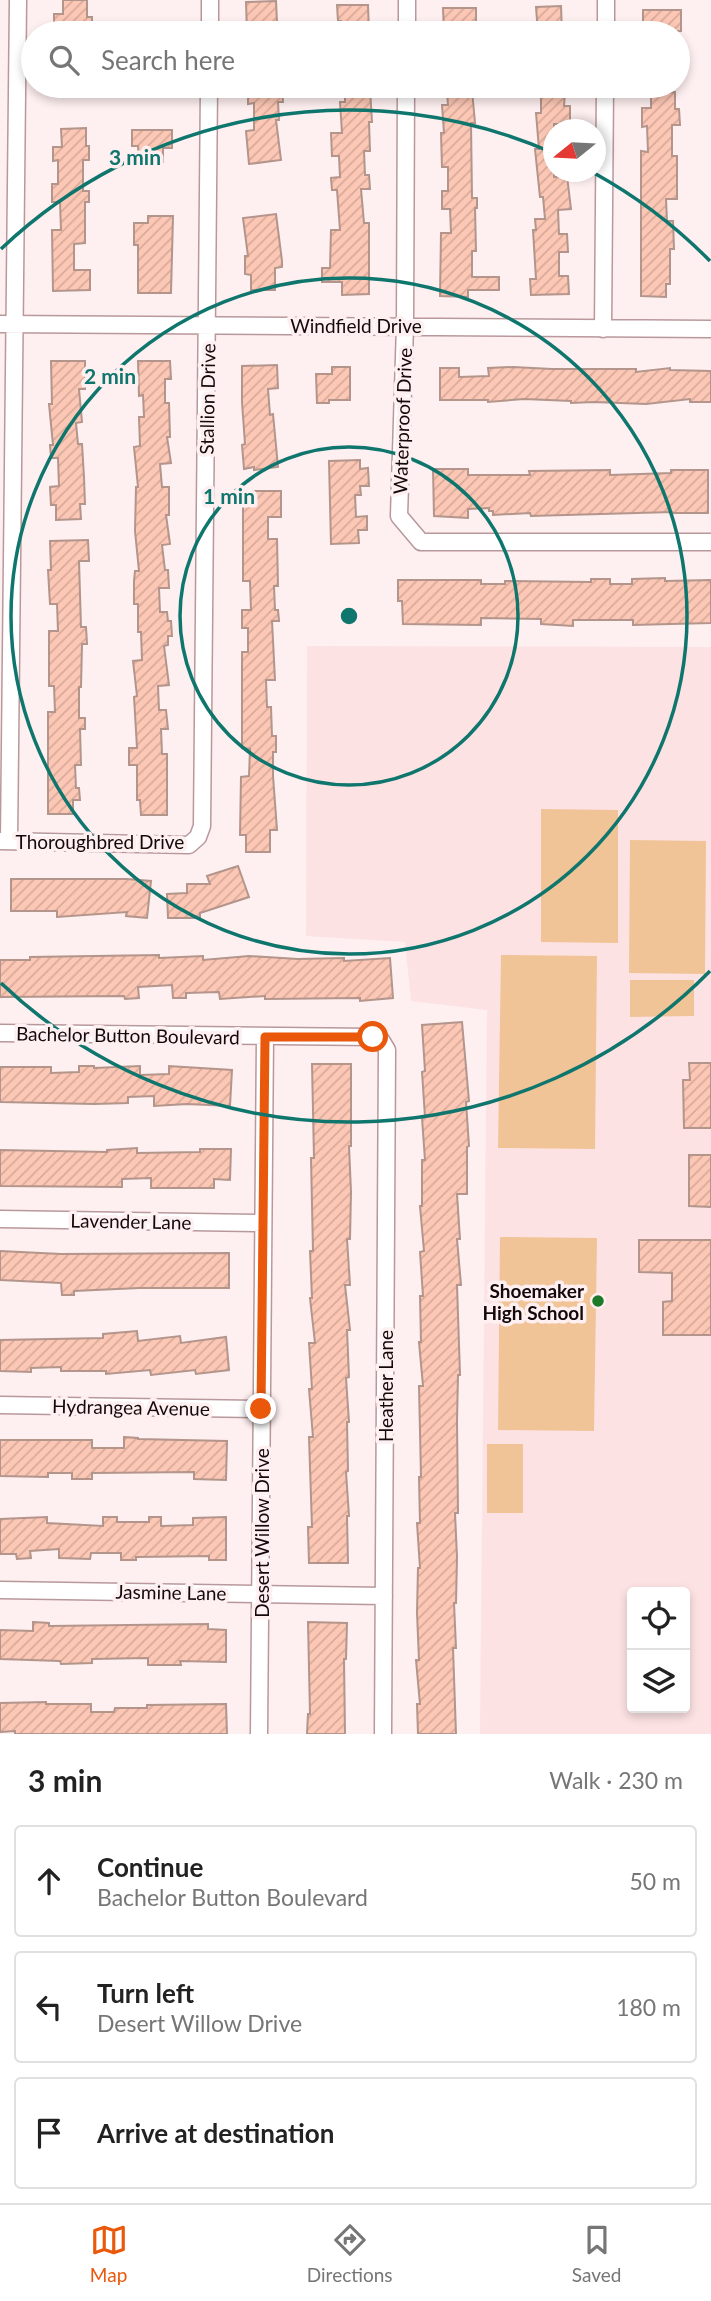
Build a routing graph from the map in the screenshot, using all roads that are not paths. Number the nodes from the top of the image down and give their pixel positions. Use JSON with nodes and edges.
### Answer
{"nodes":[{"id":1,"x":18,"y":0,"type":"edge"},
{"id":2,"x":210,"y":0,"type":"edge"},
{"id":3,"x":407,"y":0,"type":"edge"},
{"id":4,"x":606,"y":0,"type":"edge"},
{"id":5,"x":210,"y":21,"type":"edge"},
{"id":6,"x":407,"y":21,"type":"edge"},
{"id":7,"x":606,"y":21,"type":"edge"},
{"id":8,"x":209,"y":98,"type":"edge"},
{"id":9,"x":407,"y":98,"type":"edge"},
{"id":10,"x":605,"y":98,"type":"edge"},
{"id":11,"x":7,"y":324,"type":"edge"},
{"id":12,"x":208,"y":324,"type":"junction"},
{"id":13,"x":405,"y":326,"type":"junction"},
{"id":14,"x":603,"y":329,"type":"junction"},
{"id":15,"x":711,"y":329,"type":"edge"},
{"id":16,"x":711,"y":542,"type":"edge"},
{"id":17,"x":198,"y":837,"type":"joint"},
{"id":18,"x":4,"y":841,"type":"edge"},
{"id":19,"x":0,"y":1033,"type":"edge"},
{"id":20,"x":265,"y":1037,"type":"junction"},
{"id":21,"x":381,"y":1040,"type":"joint"},
{"id":22,"x":0,"y":1219,"type":"edge"},
{"id":23,"x":263,"y":1223,"type":"junction"},
{"id":24,"x":0,"y":1405,"type":"edge"},
{"id":25,"x":261,"y":1409,"type":"junction"},
{"id":26,"x":0,"y":1590,"type":"edge"},
{"id":27,"x":260,"y":1593,"type":"junction"},
{"id":28,"x":384,"y":1596,"type":"junction"},
{"id":29,"x":259,"y":1734,"type":"edge"},
{"id":30,"x":383,"y":1734,"type":"edge"}],
"edges":[{"from":1,"to":11,"type":"street"},
{"from":2,"to":5,"type":"street"},
{"from":3,"to":6,"type":"street"},
{"from":4,"to":7,"type":"street"},
{"from":8,"to":12,"type":"street","name":"Stallion Drive"},
{"from":9,"to":13,"type":"street","name":"Waterproof Drive"},
{"from":10,"to":14,"type":"street"},
{"from":11,"to":12,"type":"street","name":"Windfield Drive"},
{"from":11,"to":18,"type":"street"},
{"from":12,"to":13,"type":"street","name":"Windfield Drive"},
{"from":12,"to":17,"type":"street","name":"Stallion Drive"},
{"from":13,"to":14,"type":"street","name":"Windfield Drive"},
{"from":13,"to":16,"type":"street","name":"Waterproof Drive"},
{"from":14,"to":15,"type":"street","name":"Windfield Drive"},
{"from":17,"to":18,"type":"street","name":"Thoroughbred Drive"},
{"from":19,"to":20,"type":"street","name":"Bachelor Button Boulevard"},
{"from":20,"to":21,"type":"street","name":"Bachelor Button Boulevard"},
{"from":20,"to":23,"type":"street","name":"Desert Willow Drive"},
{"from":21,"to":28,"type":"street","name":"Heather Lane"},
{"from":22,"to":23,"type":"street","name":"Lavender Lane"},
{"from":23,"to":25,"type":"street","name":"Desert Willow Drive"},
{"from":24,"to":25,"type":"street","name":"Hydrangea Avenue"},
{"from":25,"to":27,"type":"street","name":"Desert Willow Drive"},
{"from":26,"to":27,"type":"street","name":"Jasmine Lane"},
{"from":27,"to":28,"type":"street","name":"Jasmine Lane"},
{"from":27,"to":29,"type":"street","name":"Desert Willow Drive"},
{"from":28,"to":30,"type":"street","name":"Heather Lane"}]}
